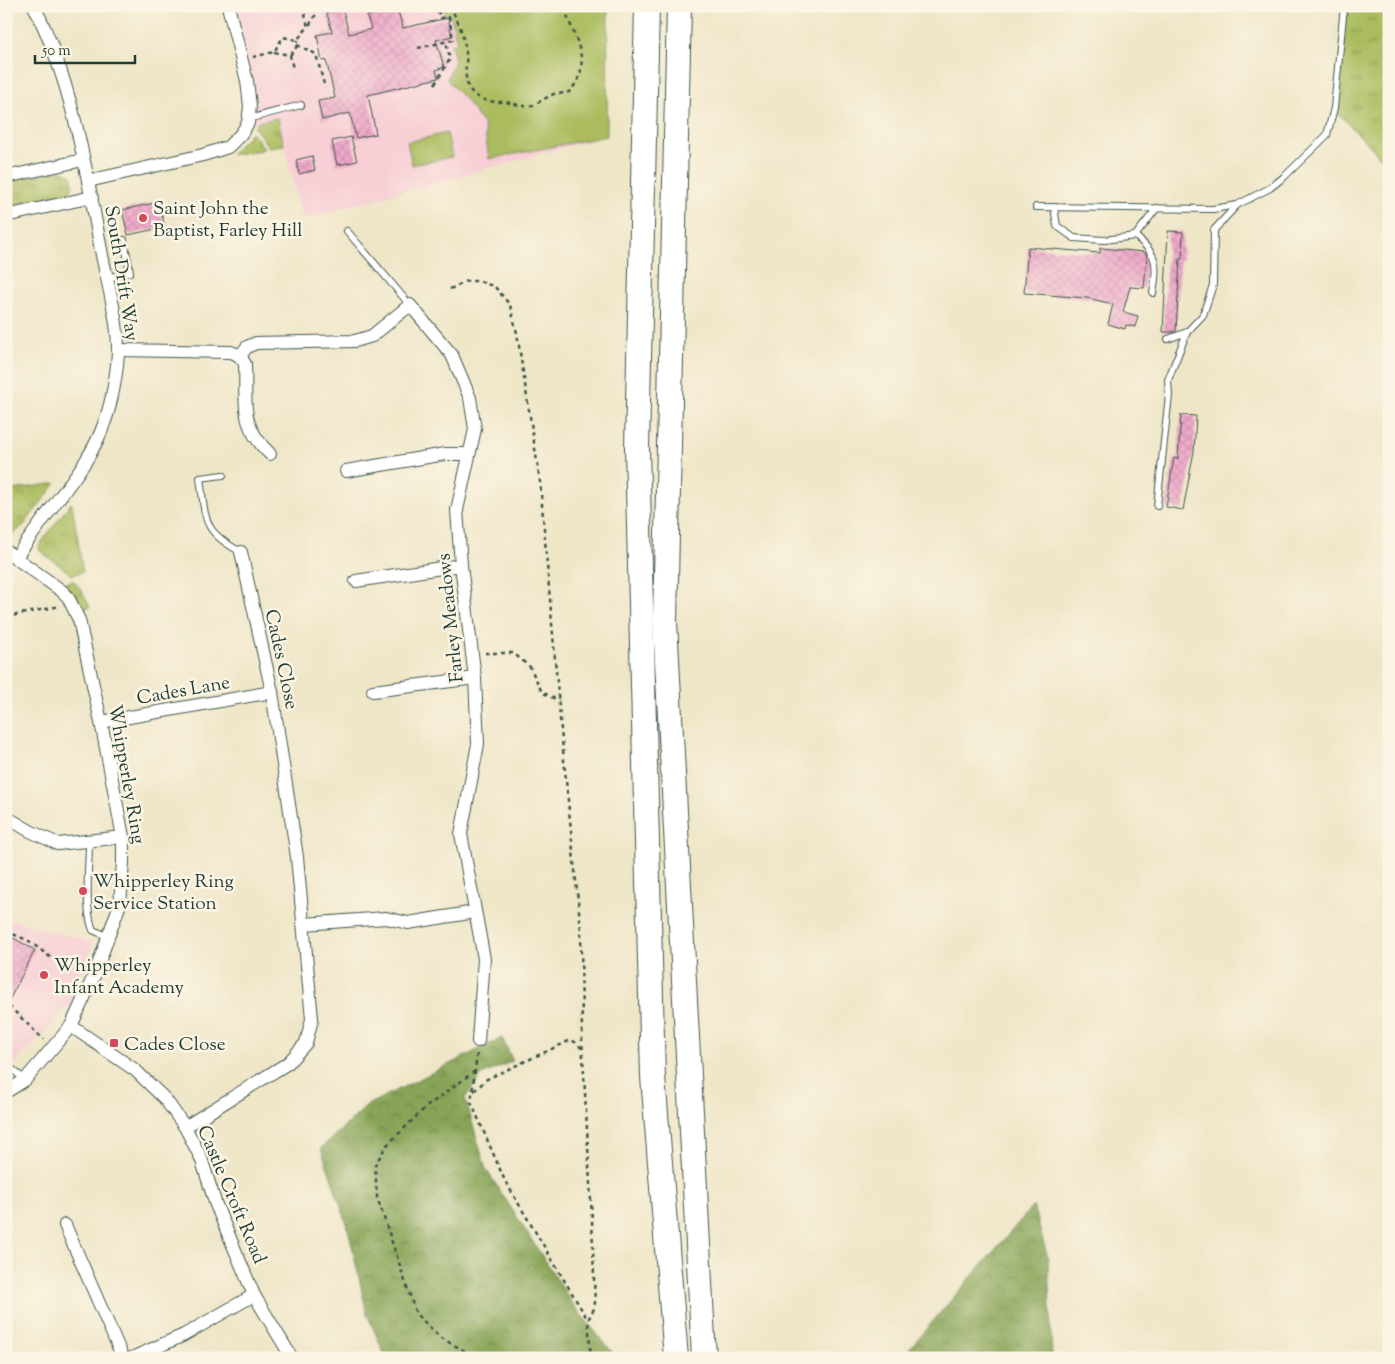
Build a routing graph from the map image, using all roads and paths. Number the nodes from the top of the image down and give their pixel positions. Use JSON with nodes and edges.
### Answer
{"nodes":[{"id":1,"x":34,"y":6,"type":"edge"},
{"id":2,"x":228,"y":6,"type":"edge"},
{"id":3,"x":303,"y":6,"type":"edge"},
{"id":4,"x":325,"y":6,"type":"edge"},
{"id":5,"x":437,"y":6,"type":"edge"},
{"id":6,"x":449,"y":6,"type":"edge"},
{"id":7,"x":564,"y":6,"type":"edge"},
{"id":8,"x":647,"y":6,"type":"edge"},
{"id":9,"x":679,"y":6,"type":"edge"},
{"id":10,"x":1344,"y":6,"type":"edge"},
{"id":11,"x":319,"y":8,"type":"edge"},
{"id":12,"x":308,"y":27,"type":"junction"},
{"id":13,"x":297,"y":40,"type":"junction"},
{"id":14,"x":446,"y":42,"type":"junction"},
{"id":15,"x":297,"y":45,"type":"junction"},
{"id":16,"x":418,"y":48,"type":"dead end"},
{"id":17,"x":274,"y":52,"type":"junction"},
{"id":18,"x":290,"y":55,"type":"junction"},
{"id":19,"x":242,"y":59,"type":"junction"},
{"id":20,"x":293,"y":69,"type":"dead end"},
{"id":21,"x":435,"y":84,"type":"dead end"},
{"id":22,"x":325,"y":88,"type":"dead end"},
{"id":23,"x":302,"y":105,"type":"dead end"},
{"id":24,"x":248,"y":119,"type":"junction"},
{"id":25,"x":84,"y":160,"type":"junction"},
{"id":26,"x":6,"y":177,"type":"edge"},
{"id":27,"x":88,"y":181,"type":"junction"},
{"id":28,"x":92,"y":197,"type":"junction"},
{"id":29,"x":1237,"y":205,"type":"junction"},
{"id":30,"x":1036,"y":207,"type":"dead end"},
{"id":31,"x":1054,"y":207,"type":"junction"},
{"id":32,"x":1157,"y":208,"type":"junction"},
{"id":33,"x":6,"y":216,"type":"edge"},
{"id":34,"x":347,"y":231,"type":"dead end"},
{"id":35,"x":1135,"y":236,"type":"junction"},
{"id":36,"x":124,"y":240,"type":"dead end"},
{"id":37,"x":107,"y":278,"type":"junction"},
{"id":38,"x":450,"y":289,"type":"dead end"},
{"id":39,"x":1152,"y":293,"type":"dead end"},
{"id":40,"x":410,"y":305,"type":"junction"},
{"id":41,"x":1187,"y":332,"type":"junction"},
{"id":42,"x":1168,"y":339,"type":"dead end"},
{"id":43,"x":118,"y":350,"type":"junction"},
{"id":44,"x":240,"y":356,"type":"junction"},
{"id":45,"x":270,"y":454,"type":"dead end"},
{"id":46,"x":469,"y":454,"type":"junction"},
{"id":47,"x":346,"y":471,"type":"dead end"},
{"id":48,"x":223,"y":475,"type":"dead end"},
{"id":49,"x":1157,"y":506,"type":"dead end"},
{"id":50,"x":241,"y":552,"type":"joint"},
{"id":51,"x":11,"y":554,"type":"edge"},
{"id":52,"x":461,"y":565,"type":"junction"},
{"id":53,"x":356,"y":581,"type":"dead end"},
{"id":54,"x":71,"y":603,"type":"junction"},
{"id":55,"x":6,"y":618,"type":"edge"},
{"id":56,"x":472,"y":653,"type":"junction"},
{"id":57,"x":475,"y":678,"type":"junction"},
{"id":58,"x":373,"y":691,"type":"dead end"},
{"id":59,"x":272,"y":692,"type":"junction"},
{"id":60,"x":559,"y":701,"type":"junction"},
{"id":61,"x":101,"y":722,"type":"junction"},
{"id":62,"x":6,"y":817,"type":"edge"},
{"id":63,"x":123,"y":837,"type":"junction"},
{"id":64,"x":89,"y":842,"type":"junction"},
{"id":65,"x":475,"y":912,"type":"junction"},
{"id":66,"x":304,"y":924,"type":"junction"},
{"id":67,"x":6,"y":931,"type":"edge"},
{"id":68,"x":109,"y":937,"type":"junction"},
{"id":69,"x":94,"y":977,"type":"junction"},
{"id":70,"x":9,"y":1006,"type":"dead end"},
{"id":71,"x":71,"y":1026,"type":"junction"},
{"id":72,"x":478,"y":1041,"type":"joint"},
{"id":73,"x":52,"y":1048,"type":"junction"},
{"id":74,"x":582,"y":1049,"type":"junction"},
{"id":75,"x":6,"y":1064,"type":"edge"},
{"id":76,"x":475,"y":1071,"type":"junction"},
{"id":77,"x":25,"y":1080,"type":"junction"},
{"id":78,"x":6,"y":1092,"type":"edge"},
{"id":79,"x":473,"y":1092,"type":"junction"},
{"id":80,"x":185,"y":1127,"type":"junction"},
{"id":81,"x":65,"y":1224,"type":"dead end"},
{"id":82,"x":254,"y":1295,"type":"junction"},
{"id":83,"x":588,"y":1320,"type":"junction"},
{"id":84,"x":123,"y":1358,"type":"edge"},
{"id":85,"x":132,"y":1358,"type":"edge"},
{"id":86,"x":292,"y":1358,"type":"edge"},
{"id":87,"x":478,"y":1358,"type":"edge"},
{"id":88,"x":591,"y":1358,"type":"edge"},
{"id":89,"x":676,"y":1358,"type":"edge"},
{"id":90,"x":704,"y":1358,"type":"edge"}],
"edges":[{"from":1,"to":25,"type":"street","name":"South Drift Way"},
{"from":2,"to":19,"type":"street"},
{"from":3,"to":12,"type":"path"},
{"from":4,"to":11,"type":"path"},
{"from":5,"to":14,"type":"path"},
{"from":6,"to":7,"type":"path"},
{"from":8,"to":89,"type":"highway"},
{"from":9,"to":90,"type":"highway"},
{"from":10,"to":29,"type":"lane"},
{"from":11,"to":12,"type":"path"},
{"from":12,"to":13,"type":"path"},
{"from":13,"to":15,"type":"path"},
{"from":13,"to":17,"type":"path"},
{"from":14,"to":16,"type":"path"},
{"from":14,"to":21,"type":"path"},
{"from":15,"to":18,"type":"path"},
{"from":15,"to":22,"type":"path"},
{"from":17,"to":18,"type":"path"},
{"from":17,"to":19,"type":"path"},
{"from":18,"to":20,"type":"path"},
{"from":19,"to":24,"type":"street"},
{"from":23,"to":24,"type":"lane"},
{"from":24,"to":27,"type":"street"},
{"from":25,"to":26,"type":"street"},
{"from":25,"to":27,"type":"street","name":"South Drift Way"},
{"from":27,"to":28,"type":"street","name":"South Drift Way"},
{"from":28,"to":33,"type":"street"},
{"from":28,"to":37,"type":"street","name":"South Drift Way"},
{"from":29,"to":32,"type":"lane"},
{"from":29,"to":41,"type":"lane"},
{"from":30,"to":31,"type":"lane"},
{"from":31,"to":32,"type":"lane"},
{"from":31,"to":35,"type":"lane"},
{"from":32,"to":35,"type":"lane"},
{"from":34,"to":40,"type":"lane","name":"Farley Meadows"},
{"from":35,"to":39,"type":"lane"},
{"from":36,"to":37,"type":"lane"},
{"from":37,"to":43,"type":"street","name":"South Drift Way"},
{"from":38,"to":60,"type":"path"},
{"from":40,"to":44,"type":"street"},
{"from":40,"to":46,"type":"street","name":"Farley Meadows"},
{"from":41,"to":42,"type":"lane"},
{"from":41,"to":49,"type":"lane"},
{"from":43,"to":44,"type":"street"},
{"from":43,"to":51,"type":"street","name":"South Drift Way"},
{"from":44,"to":45,"type":"street"},
{"from":46,"to":47,"type":"street"},
{"from":46,"to":52,"type":"street","name":"Farley Meadows"},
{"from":48,"to":50,"type":"lane"},
{"from":50,"to":59,"type":"street","name":"Cades Close"},
{"from":51,"to":54,"type":"street","name":"Whipperley Ring"},
{"from":52,"to":53,"type":"street"},
{"from":52,"to":56,"type":"street","name":"Farley Meadows"},
{"from":54,"to":55,"type":"path"},
{"from":54,"to":61,"type":"street","name":"Whipperley Ring"},
{"from":56,"to":57,"type":"street","name":"Farley Meadows"},
{"from":56,"to":60,"type":"path"},
{"from":57,"to":58,"type":"street"},
{"from":57,"to":65,"type":"street","name":"Farley Meadows"},
{"from":59,"to":61,"type":"street","name":"Cades Lane"},
{"from":59,"to":66,"type":"street","name":"Cades Close"},
{"from":60,"to":74,"type":"path"},
{"from":61,"to":63,"type":"street","name":"Whipperley Ring"},
{"from":62,"to":64,"type":"street"},
{"from":63,"to":64,"type":"street"},
{"from":63,"to":68,"type":"street","name":"Whipperley Ring"},
{"from":64,"to":68,"type":"lane"},
{"from":65,"to":66,"type":"street"},
{"from":65,"to":72,"type":"street","name":"Farley Meadows"},
{"from":66,"to":80,"type":"street","name":"Cades Close"},
{"from":67,"to":69,"type":"path"},
{"from":68,"to":69,"type":"street","name":"Whipperley Ring"},
{"from":69,"to":71,"type":"street","name":"Whipperley Ring"},
{"from":70,"to":73,"type":"path"},
{"from":71,"to":73,"type":"street","name":"Whipperley Ring"},
{"from":71,"to":80,"type":"street","name":"Castle Croft Road"},
{"from":72,"to":76,"type":"path"},
{"from":73,"to":77,"type":"street","name":"Whipperley Ring"},
{"from":74,"to":79,"type":"path"},
{"from":74,"to":83,"type":"path"},
{"from":75,"to":77,"type":"lane"},
{"from":76,"to":79,"type":"path"},
{"from":76,"to":87,"type":"path"},
{"from":77,"to":78,"type":"street","name":"Whipperley Ring"},
{"from":79,"to":83,"type":"path"},
{"from":80,"to":82,"type":"street","name":"Castle Croft Road"},
{"from":81,"to":84,"type":"street"},
{"from":82,"to":85,"type":"street"},
{"from":82,"to":86,"type":"street","name":"Castle Croft Road"},
{"from":83,"to":88,"type":"path"}]}
